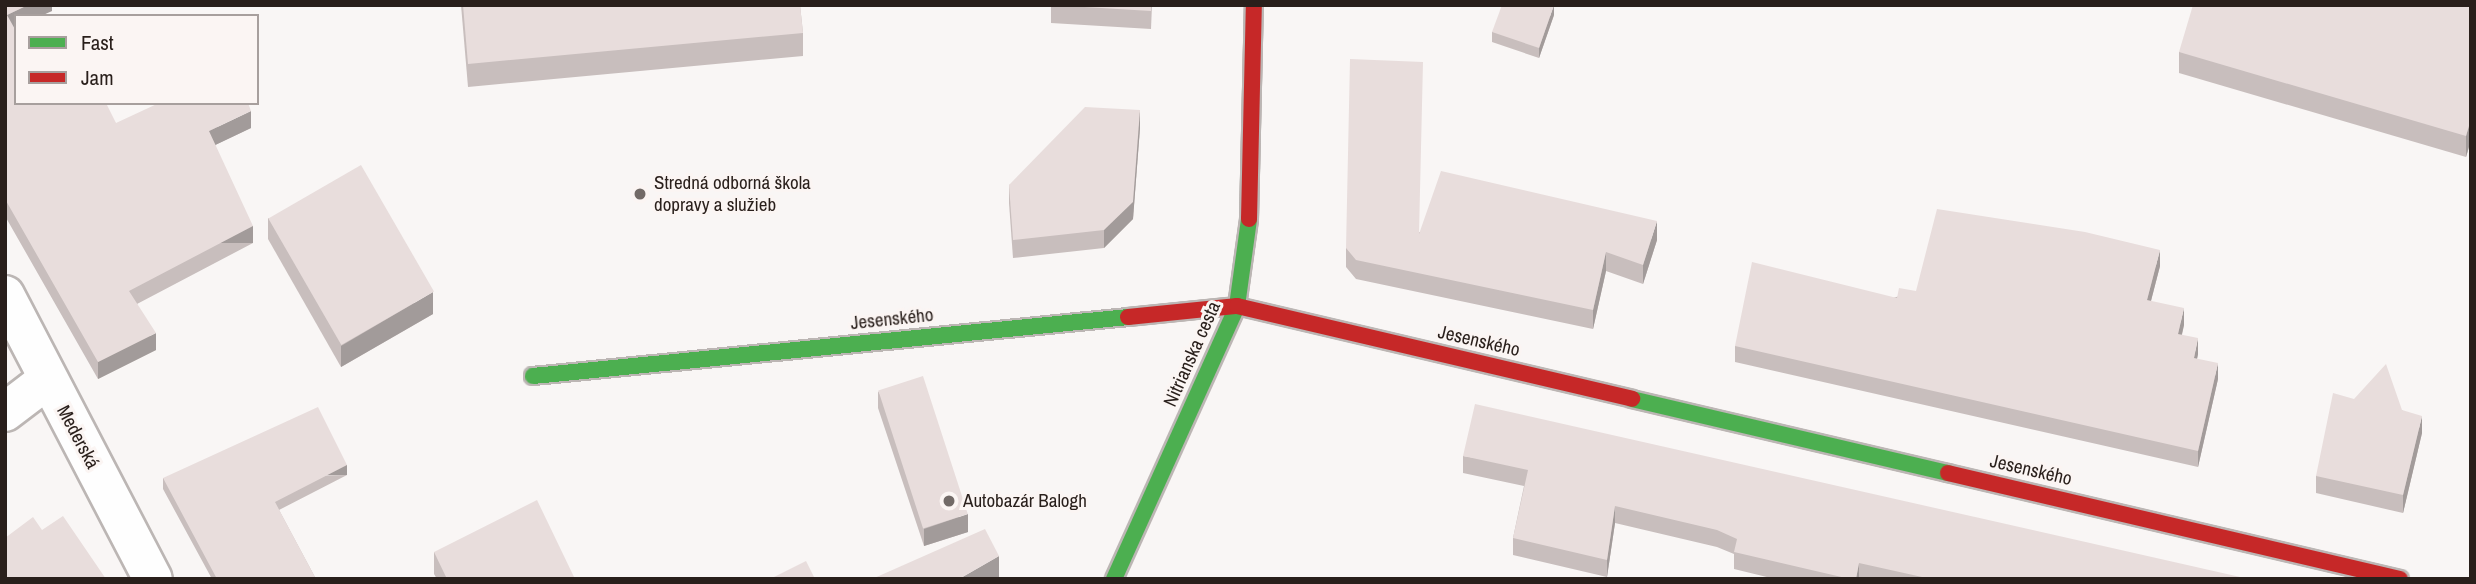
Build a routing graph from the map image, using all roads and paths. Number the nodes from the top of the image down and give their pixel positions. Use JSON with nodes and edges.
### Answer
{"nodes":[{"id":1,"x":1254,"y":5,"type":"edge"},
{"id":2,"x":5,"y":295,"type":"edge"},
{"id":3,"x":1237,"y":306,"type":"junction"},
{"id":4,"x":533,"y":376,"type":"dead end"},
{"id":5,"x":47,"y":380,"type":"junction"},
{"id":6,"x":5,"y":412,"type":"edge"},
{"id":7,"x":153,"y":579,"type":"edge"},
{"id":8,"x":1114,"y":579,"type":"edge"},
{"id":9,"x":2400,"y":579,"type":"edge"}],
"edges":[{"from":1,"to":3,"type":"street","name":"Nitrianska cesta"},
{"from":2,"to":5,"type":"street","name":"Mederská"},
{"from":3,"to":4,"type":"street","name":"Jesenského"},
{"from":3,"to":8,"type":"street","name":"Nitrianska cesta"},
{"from":3,"to":9,"type":"street","name":"Jesenského"},
{"from":5,"to":6,"type":"street"},
{"from":5,"to":7,"type":"street","name":"Mederská"}]}
